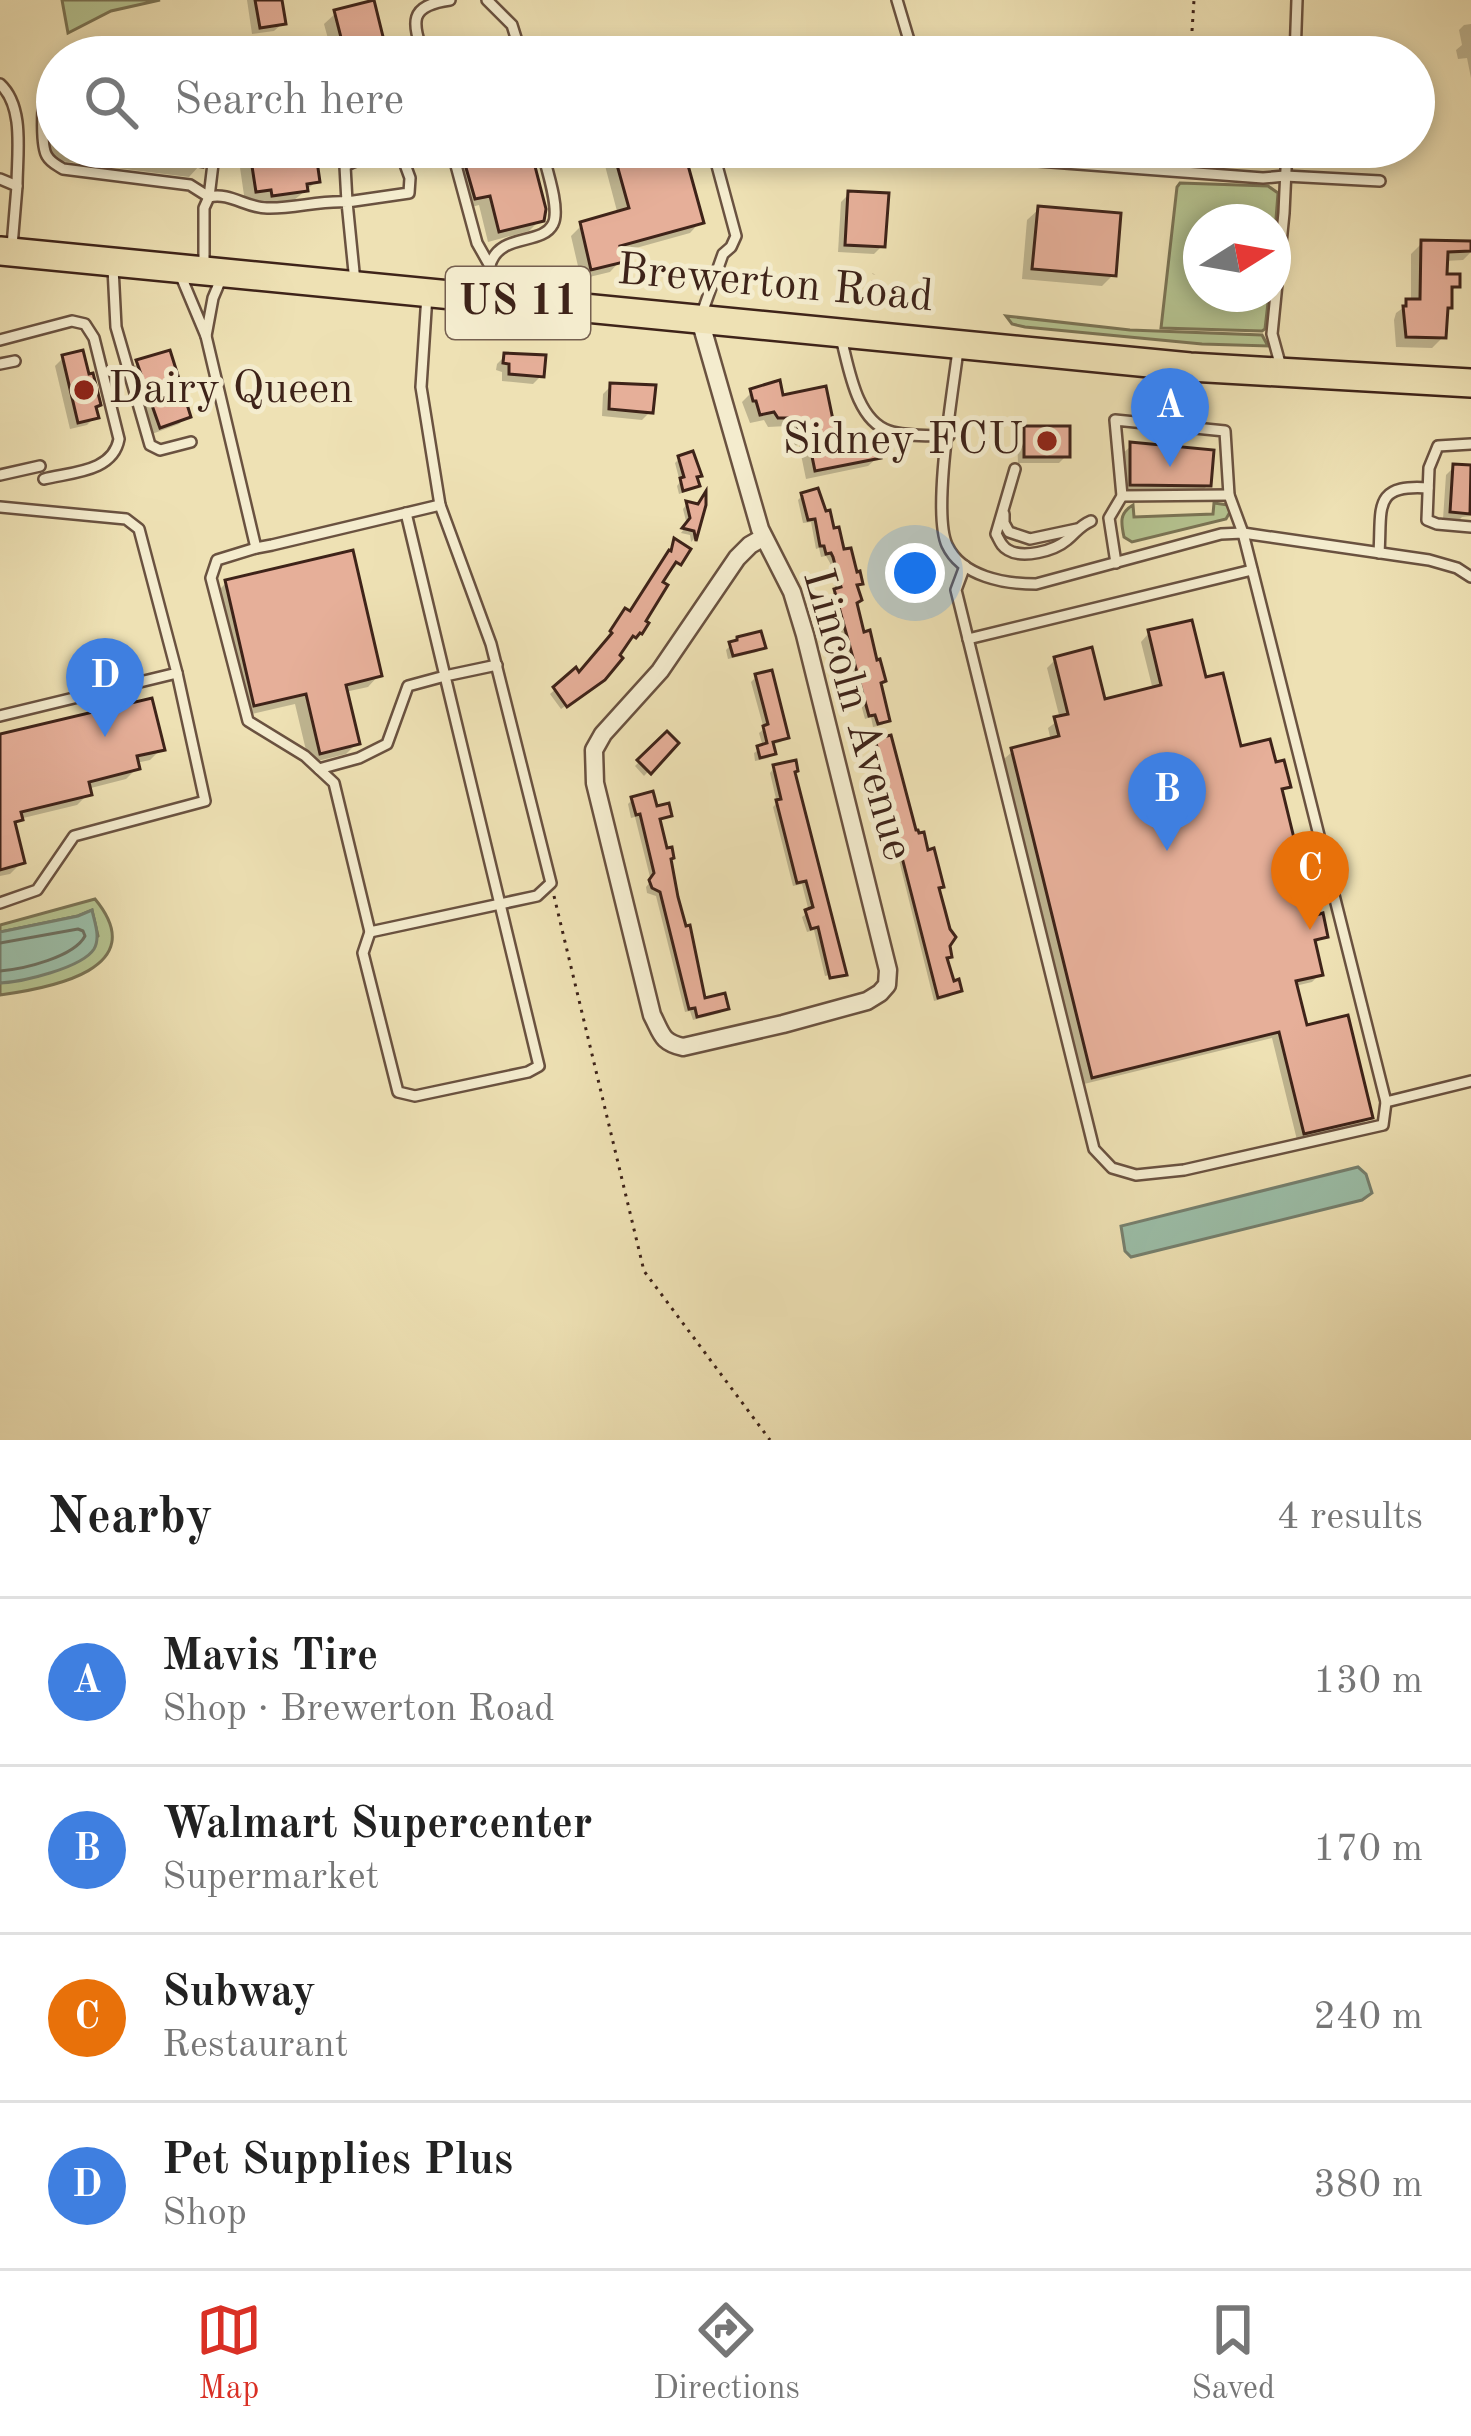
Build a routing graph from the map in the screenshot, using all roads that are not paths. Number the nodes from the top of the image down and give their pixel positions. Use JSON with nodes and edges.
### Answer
{"nodes":[{"id":1,"x":450,"y":0,"type":"edge"},
{"id":2,"x":487,"y":0,"type":"edge"},
{"id":3,"x":898,"y":0,"type":"edge"},
{"id":4,"x":1297,"y":0,"type":"edge"},
{"id":5,"x":417,"y":36,"type":"edge"},
{"id":6,"x":515,"y":36,"type":"edge"},
{"id":7,"x":908,"y":36,"type":"edge"},
{"id":8,"x":1296,"y":36,"type":"edge"},
{"id":9,"x":0,"y":84,"type":"edge"},
{"id":10,"x":61,"y":168,"type":"edge"},
{"id":11,"x":214,"y":168,"type":"edge"},
{"id":12,"x":345,"y":168,"type":"edge"},
{"id":13,"x":407,"y":168,"type":"edge"},
{"id":14,"x":457,"y":168,"type":"edge"},
{"id":15,"x":546,"y":168,"type":"edge"},
{"id":16,"x":718,"y":168,"type":"edge"},
{"id":17,"x":1131,"y":168,"type":"edge"},
{"id":18,"x":1286,"y":168,"type":"edge"},
{"id":19,"x":1285,"y":176,"type":"junction"},
{"id":20,"x":0,"y":179,"type":"edge"},
{"id":21,"x":1380,"y":181,"type":"dead end"},
{"id":22,"x":17,"y":186,"type":"junction"},
{"id":23,"x":209,"y":197,"type":"junction"},
{"id":24,"x":347,"y":202,"type":"junction"},
{"id":25,"x":6,"y":251,"type":"edge"},
{"id":26,"x":113,"y":262,"type":"junction"},
{"id":27,"x":490,"y":266,"type":"junction"},
{"id":28,"x":202,"y":271,"type":"junction"},
{"id":29,"x":356,"y":287,"type":"junction"},
{"id":30,"x":427,"y":294,"type":"junction"},
{"id":31,"x":486,"y":300,"type":"junction"},
{"id":32,"x":700,"y":320,"type":"junction"},
{"id":33,"x":840,"y":333,"type":"junction"},
{"id":34,"x":206,"y":336,"type":"junction"},
{"id":35,"x":4,"y":339,"type":"edge"},
{"id":36,"x":958,"y":345,"type":"junction"},
{"id":37,"x":14,"y":361,"type":"dead end"},
{"id":38,"x":0,"y":364,"type":"edge"},
{"id":39,"x":1282,"y":372,"type":"junction"},
{"id":40,"x":1471,"y":383,"type":"edge"},
{"id":41,"x":949,"y":436,"type":"junction"},
{"id":42,"x":191,"y":442,"type":"dead end"},
{"id":43,"x":1471,"y":444,"type":"edge"},
{"id":44,"x":40,"y":466,"type":"dead end"},
{"id":45,"x":1015,"y":469,"type":"dead end"},
{"id":46,"x":5,"y":474,"type":"edge"},
{"id":47,"x":44,"y":479,"type":"dead end"},
{"id":48,"x":1428,"y":488,"type":"junction"},
{"id":49,"x":1229,"y":495,"type":"junction"},
{"id":50,"x":1122,"y":496,"type":"junction"},
{"id":51,"x":440,"y":505,"type":"junction"},
{"id":52,"x":0,"y":507,"type":"edge"},
{"id":53,"x":1004,"y":508,"type":"junction"},
{"id":54,"x":406,"y":513,"type":"junction"},
{"id":55,"x":1090,"y":520,"type":"dead end"},
{"id":56,"x":1471,"y":526,"type":"edge"},
{"id":57,"x":1077,"y":529,"type":"junction"},
{"id":58,"x":1244,"y":533,"type":"junction"},
{"id":59,"x":764,"y":537,"type":"junction"},
{"id":60,"x":256,"y":548,"type":"junction"},
{"id":61,"x":1379,"y":553,"type":"junction"},
{"id":62,"x":1116,"y":563,"type":"junction"},
{"id":63,"x":965,"y":566,"type":"junction"},
{"id":64,"x":1252,"y":569,"type":"junction"},
{"id":65,"x":1471,"y":577,"type":"edge"},
{"id":66,"x":968,"y":639,"type":"junction"},
{"id":67,"x":497,"y":665,"type":"junction"},
{"id":68,"x":176,"y":674,"type":"junction"},
{"id":69,"x":445,"y":676,"type":"junction"},
{"id":70,"x":0,"y":716,"type":"edge"},
{"id":71,"x":320,"y":769,"type":"junction"},
{"id":72,"x":0,"y":903,"type":"edge"},
{"id":73,"x":500,"y":904,"type":"junction"},
{"id":74,"x":370,"y":932,"type":"junction"},
{"id":75,"x":1471,"y":1081,"type":"edge"},
{"id":76,"x":1386,"y":1102,"type":"junction"}],
"edges":[{"from":1,"to":5,"type":"lane"},
{"from":2,"to":6,"type":"lane"},
{"from":3,"to":7,"type":"lane"},
{"from":4,"to":8,"type":"lane"},
{"from":9,"to":22,"type":"lane"},
{"from":10,"to":23,"type":"lane"},
{"from":11,"to":23,"type":"lane"},
{"from":12,"to":24,"type":"lane"},
{"from":13,"to":24,"type":"lane"},
{"from":14,"to":27,"type":"lane"},
{"from":15,"to":27,"type":"lane"},
{"from":16,"to":32,"type":"lane"},
{"from":17,"to":19,"type":"lane"},
{"from":18,"to":19,"type":"lane"},
{"from":19,"to":21,"type":"lane"},
{"from":19,"to":39,"type":"lane"},
{"from":20,"to":22,"type":"lane"},
{"from":22,"to":25,"type":"lane"},
{"from":23,"to":24,"type":"lane"},
{"from":23,"to":28,"type":"lane"},
{"from":24,"to":29,"type":"lane"},
{"from":25,"to":26,"type":"main road","name":"Brewerton Road","number":"US 11"},
{"from":26,"to":28,"type":"main road","name":"Brewerton Road","number":"US 11"},
{"from":26,"to":42,"type":"lane"},
{"from":27,"to":31,"type":"lane"},
{"from":28,"to":29,"type":"main road","name":"Brewerton Road","number":"US 11"},
{"from":28,"to":34,"type":"lane"},
{"from":28,"to":34,"type":"lane"},
{"from":29,"to":30,"type":"main road","name":"Brewerton Road","number":"US 11"},
{"from":30,"to":31,"type":"main road","name":"Brewerton Road","number":"US 11"},
{"from":30,"to":51,"type":"lane"},
{"from":31,"to":32,"type":"main road","name":"Brewerton Road","number":"US 11"},
{"from":32,"to":33,"type":"main road","name":"Brewerton Road","number":"US 11"},
{"from":32,"to":59,"type":"street","name":"Lincoln Avenue"},
{"from":33,"to":36,"type":"main road","name":"Brewerton Road","number":"US 11"},
{"from":33,"to":41,"type":"lane"},
{"from":34,"to":60,"type":"lane"},
{"from":35,"to":47,"type":"lane"},
{"from":36,"to":39,"type":"main road","name":"Brewerton Road","number":"US 11"},
{"from":36,"to":41,"type":"lane"},
{"from":37,"to":38,"type":"lane"},
{"from":39,"to":40,"type":"main road","name":"Brewerton Road","number":"US 11"},
{"from":41,"to":63,"type":"lane"},
{"from":43,"to":48,"type":"lane"},
{"from":44,"to":46,"type":"lane"},
{"from":45,"to":53,"type":"lane"},
{"from":48,"to":56,"type":"lane"},
{"from":48,"to":61,"type":"lane"},
{"from":49,"to":50,"type":"lane"},
{"from":49,"to":50,"type":"lane"},
{"from":49,"to":58,"type":"lane"},
{"from":50,"to":62,"type":"lane"},
{"from":51,"to":54,"type":"lane"},
{"from":51,"to":67,"type":"lane"},
{"from":52,"to":68,"type":"lane"},
{"from":53,"to":57,"type":"lane"},
{"from":53,"to":57,"type":"lane"},
{"from":54,"to":60,"type":"lane"},
{"from":54,"to":69,"type":"lane"},
{"from":55,"to":57,"type":"lane"},
{"from":58,"to":61,"type":"lane"},
{"from":58,"to":62,"type":"lane"},
{"from":58,"to":64,"type":"lane"},
{"from":59,"to":59,"type":"street","name":"Lincoln Avenue"},
{"from":60,"to":71,"type":"lane"},
{"from":61,"to":65,"type":"lane"},
{"from":62,"to":63,"type":"lane"},
{"from":63,"to":66,"type":"lane"},
{"from":64,"to":66,"type":"lane"},
{"from":64,"to":76,"type":"lane"},
{"from":66,"to":76,"type":"lane"},
{"from":67,"to":69,"type":"lane"},
{"from":67,"to":73,"type":"lane"},
{"from":68,"to":70,"type":"lane"},
{"from":68,"to":72,"type":"lane"},
{"from":69,"to":71,"type":"lane"},
{"from":69,"to":73,"type":"lane"},
{"from":71,"to":74,"type":"lane"},
{"from":73,"to":74,"type":"lane"},
{"from":73,"to":74,"type":"lane"},
{"from":75,"to":76,"type":"lane"}]}
